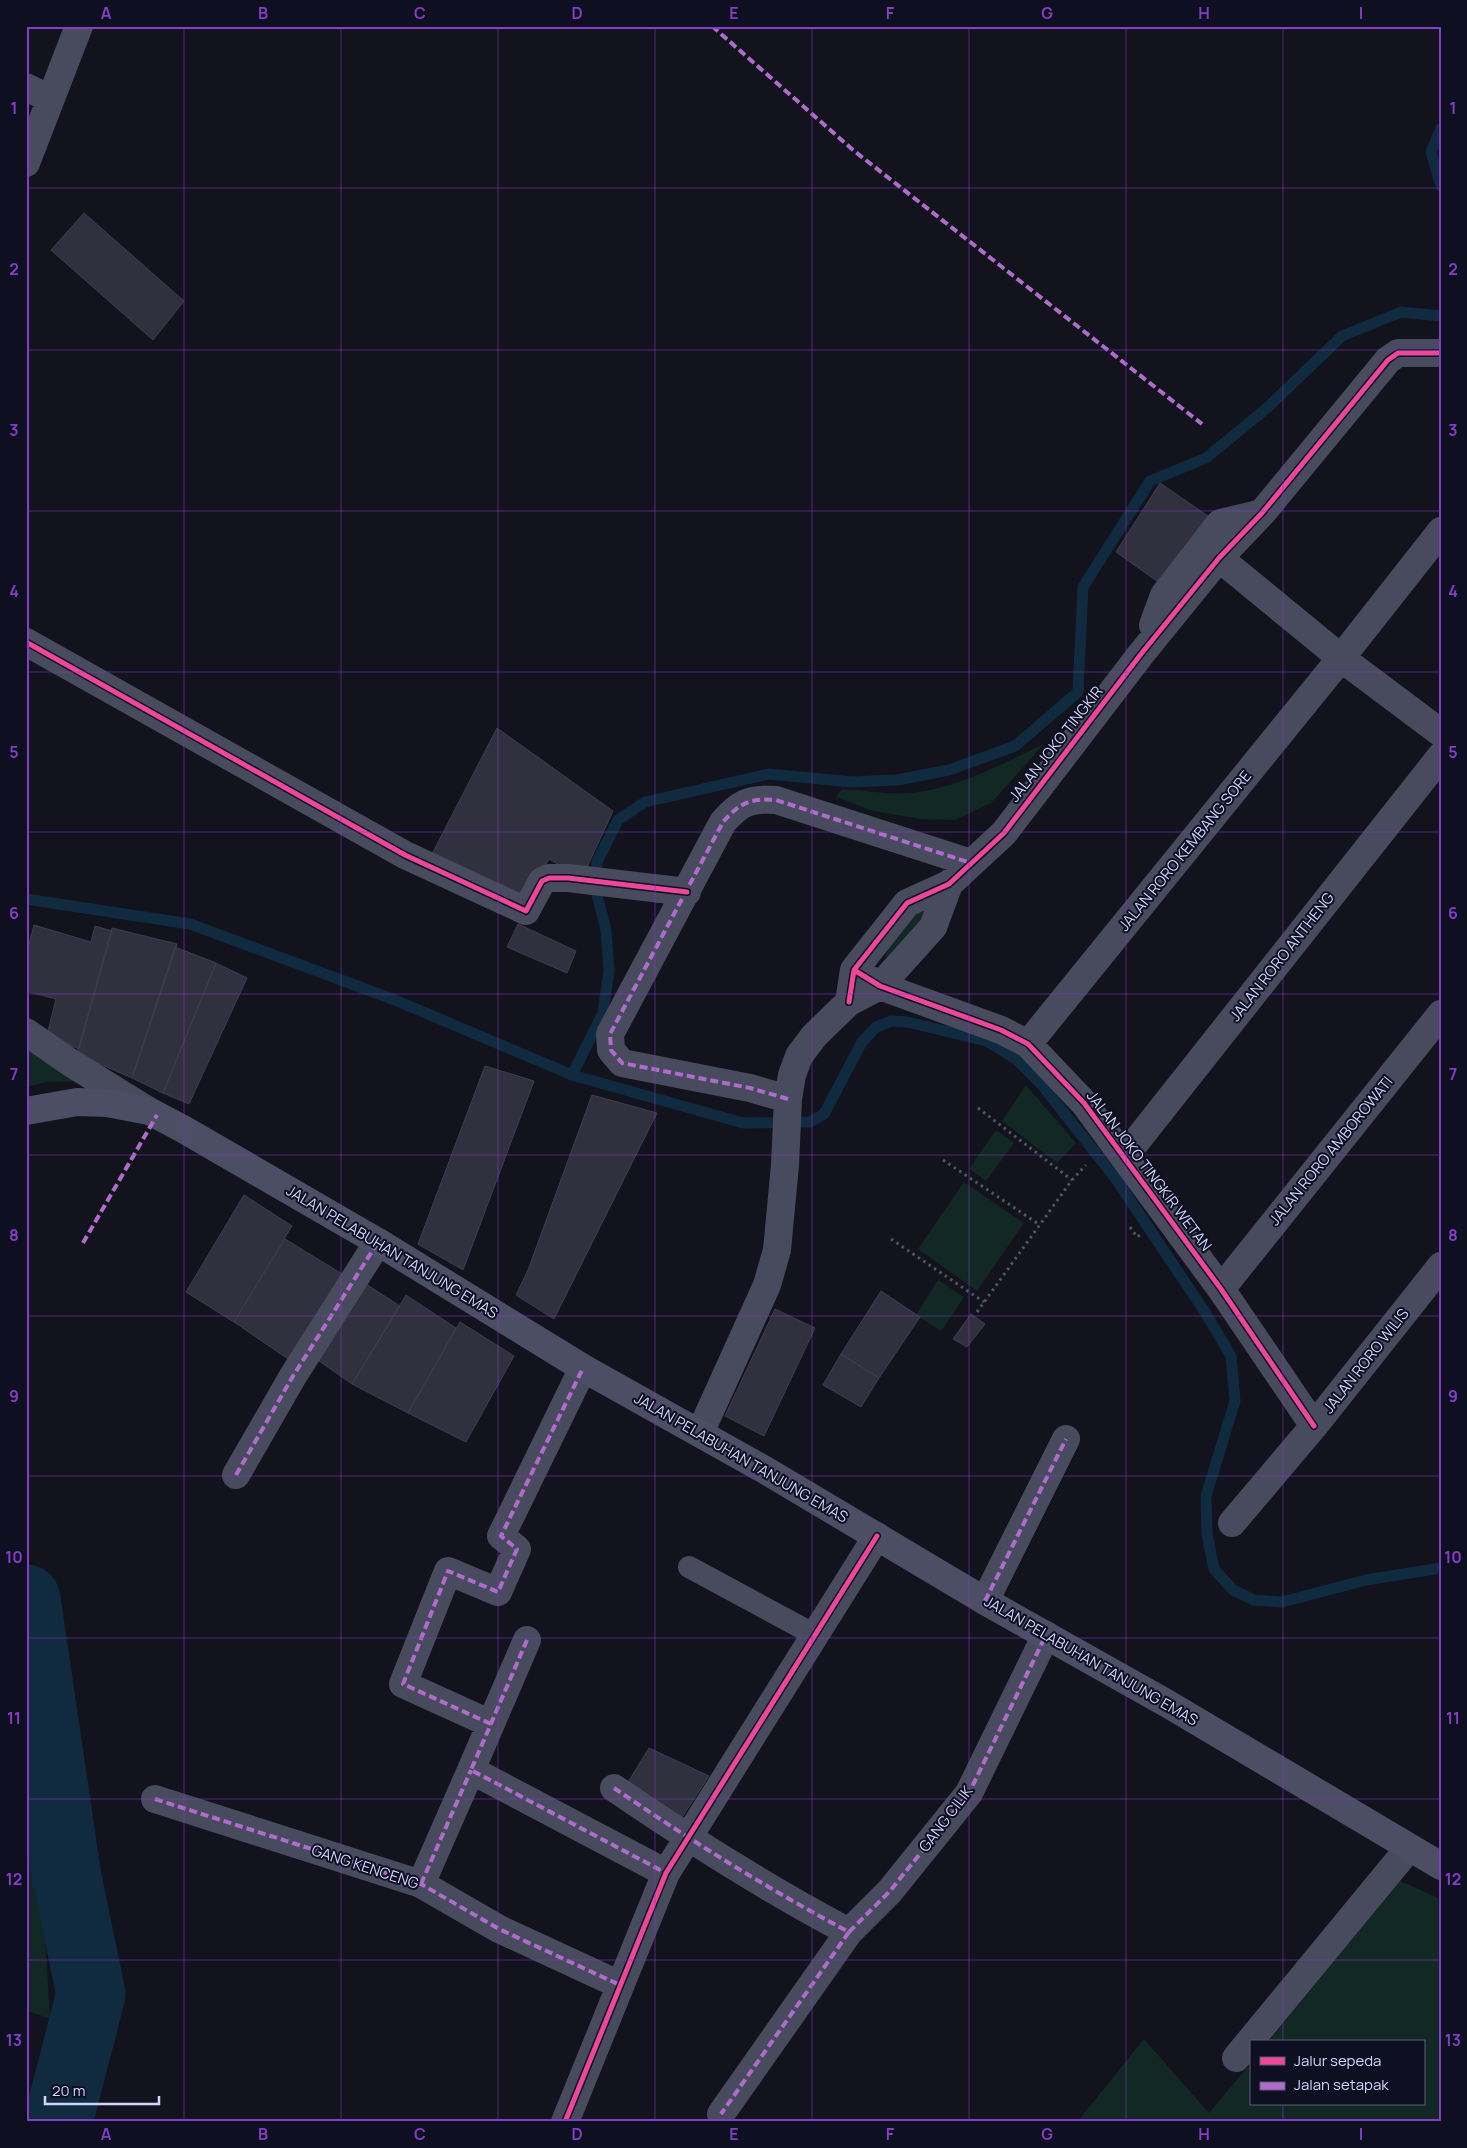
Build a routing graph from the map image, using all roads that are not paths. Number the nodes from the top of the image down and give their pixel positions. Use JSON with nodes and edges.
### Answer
{"nodes":[{"id":1,"x":80,"y":26,"type":"edge"},
{"id":2,"x":38,"y":93,"type":"edge"},
{"id":3,"x":26,"y":163,"type":"edge"},
{"id":4,"x":1441,"y":354,"type":"edge"},
{"id":5,"x":1262,"y":513,"type":"junction"},
{"id":6,"x":1441,"y":531,"type":"edge"},
{"id":7,"x":1219,"y":558,"type":"junction"},
{"id":8,"x":26,"y":642,"type":"edge"},
{"id":9,"x":1141,"y":654,"type":"junction"},
{"id":10,"x":1341,"y":658,"type":"junction"},
{"id":11,"x":1441,"y":733,"type":"edge"},
{"id":12,"x":1441,"y":756,"type":"edge"},
{"id":13,"x":971,"y":863,"type":"junction"},
{"id":14,"x":950,"y":884,"type":"junction"},
{"id":15,"x":687,"y":892,"type":"junction"},
{"id":16,"x":854,"y":970,"type":"junction"},
{"id":17,"x":880,"y":986,"type":"junction"},
{"id":18,"x":849,"y":1002,"type":"junction"},
{"id":19,"x":1441,"y":1014,"type":"edge"},
{"id":20,"x":26,"y":1032,"type":"edge"},
{"id":21,"x":1028,"y":1044,"type":"junction"},
{"id":22,"x":788,"y":1105,"type":"junction"},
{"id":23,"x":26,"y":1111,"type":"edge"},
{"id":24,"x":149,"y":1111,"type":"junction"},
{"id":25,"x":1124,"y":1157,"type":"junction"},
{"id":26,"x":378,"y":1242,"type":"junction"},
{"id":27,"x":1441,"y":1266,"type":"edge"},
{"id":28,"x":1221,"y":1289,"type":"junction"},
{"id":29,"x":583,"y":1368,"type":"junction"},
{"id":30,"x":1314,"y":1426,"type":"junction"},
{"id":31,"x":700,"y":1433,"type":"junction"},
{"id":32,"x":1066,"y":1439,"type":"dead end"},
{"id":33,"x":236,"y":1475,"type":"dead end"},
{"id":34,"x":1232,"y":1523,"type":"dead end"},
{"id":35,"x":877,"y":1536,"type":"junction"},
{"id":36,"x":689,"y":1567,"type":"dead end"},
{"id":37,"x":985,"y":1601,"type":"junction"},
{"id":38,"x":815,"y":1635,"type":"junction"},
{"id":39,"x":1046,"y":1635,"type":"junction"},
{"id":40,"x":527,"y":1640,"type":"dead end"},
{"id":41,"x":491,"y":1724,"type":"junction"},
{"id":42,"x":471,"y":1770,"type":"junction"},
{"id":43,"x":614,"y":1788,"type":"dead end"},
{"id":44,"x":155,"y":1798,"type":"dead end"},
{"id":45,"x":688,"y":1838,"type":"junction"},
{"id":46,"x":1409,"y":1848,"type":"junction"},
{"id":47,"x":1441,"y":1866,"type":"edge"},
{"id":48,"x":666,"y":1873,"type":"junction"},
{"id":49,"x":421,"y":1884,"type":"junction"},
{"id":50,"x":849,"y":1932,"type":"junction"},
{"id":51,"x":620,"y":1985,"type":"junction"},
{"id":52,"x":1251,"y":2040,"type":"edge"},
{"id":53,"x":1250,"y":2041,"type":"edge"},
{"id":54,"x":1236,"y":2058,"type":"dead end"},
{"id":55,"x":721,"y":2114,"type":"dead end"},
{"id":56,"x":565,"y":2122,"type":"edge"}],
"edges":[{"from":1,"to":2,"type":"street"},
{"from":2,"to":3,"type":"street"},
{"from":4,"to":5,"type":"street"},
{"from":5,"to":7,"type":"street","name":"JALAN JOKO TINGKIR"},
{"from":5,"to":9,"type":"street","name":"JALAN JOKO TINGKIR"},
{"from":6,"to":10,"type":"street","name":"JALAN RORO KEMBANG SORE"},
{"from":7,"to":9,"type":"street","name":"JALAN JOKO TINGKIR"},
{"from":7,"to":10,"type":"street"},
{"from":8,"to":15,"type":"street"},
{"from":9,"to":13,"type":"street","name":"JALAN JOKO TINGKIR"},
{"from":10,"to":11,"type":"street"},
{"from":10,"to":21,"type":"street","name":"JALAN RORO KEMBANG SORE"},
{"from":12,"to":25,"type":"street","name":"JALAN RORO ANTHENG"},
{"from":13,"to":14,"type":"street","name":"JALAN JOKO TINGKIR"},
{"from":13,"to":15,"type":"street"},
{"from":14,"to":16,"type":"street","name":"JALAN JOKO TINGKIR"},
{"from":14,"to":17,"type":"street","name":"JALAN JOKO TINGKIR"},
{"from":15,"to":22,"type":"street"},
{"from":16,"to":17,"type":"street","name":"JALAN JOKO TINGKIR WETAN"},
{"from":16,"to":18,"type":"street"},
{"from":17,"to":18,"type":"street"},
{"from":17,"to":21,"type":"street","name":"JALAN JOKO TINGKIR WETAN"},
{"from":18,"to":22,"type":"street"},
{"from":19,"to":28,"type":"street","name":"JALAN RORO AMBOROWATI"},
{"from":20,"to":24,"type":"street"},
{"from":21,"to":25,"type":"street","name":"JALAN JOKO TINGKIR WETAN"},
{"from":22,"to":31,"type":"street"},
{"from":23,"to":24,"type":"main road","name":"JALAN PELABUHAN TANJUNG EMAS"},
{"from":24,"to":26,"type":"main road","name":"JALAN PELABUHAN TANJUNG EMAS"},
{"from":25,"to":28,"type":"street","name":"JALAN JOKO TINGKIR WETAN"},
{"from":26,"to":29,"type":"main road","name":"JALAN PELABUHAN TANJUNG EMAS"},
{"from":26,"to":33,"type":"street"},
{"from":27,"to":30,"type":"street","name":"JALAN RORO WILIS"},
{"from":28,"to":30,"type":"street","name":"JALAN JOKO TINGKIR WETAN"},
{"from":29,"to":31,"type":"main road","name":"JALAN PELABUHAN TANJUNG EMAS"},
{"from":29,"to":41,"type":"street"},
{"from":30,"to":34,"type":"street","name":"JALAN RORO WILIS"},
{"from":31,"to":35,"type":"main road","name":"JALAN PELABUHAN TANJUNG EMAS"},
{"from":32,"to":37,"type":"street"},
{"from":35,"to":37,"type":"main road","name":"JALAN PELABUHAN TANJUNG EMAS"},
{"from":35,"to":38,"type":"street"},
{"from":36,"to":38,"type":"lane"},
{"from":37,"to":39,"type":"main road","name":"JALAN PELABUHAN TANJUNG EMAS"},
{"from":38,"to":45,"type":"street"},
{"from":39,"to":46,"type":"main road","name":"JALAN PELABUHAN TANJUNG EMAS"},
{"from":39,"to":50,"type":"street","name":"GANG CILIK"},
{"from":40,"to":41,"type":"street"},
{"from":41,"to":42,"type":"street"},
{"from":42,"to":48,"type":"street"},
{"from":42,"to":49,"type":"street"},
{"from":43,"to":45,"type":"street"},
{"from":44,"to":49,"type":"street","name":"GANG KENCENG"},
{"from":45,"to":48,"type":"street"},
{"from":45,"to":50,"type":"street"},
{"from":46,"to":47,"type":"main road","name":"JALAN PELABUHAN TANJUNG EMAS"},
{"from":46,"to":52,"type":"street"},
{"from":48,"to":51,"type":"street"},
{"from":49,"to":51,"type":"street","name":"GANG KENCENG"},
{"from":50,"to":55,"type":"street","name":"GANG CILIK"},
{"from":51,"to":56,"type":"street"},
{"from":53,"to":54,"type":"street"}]}
